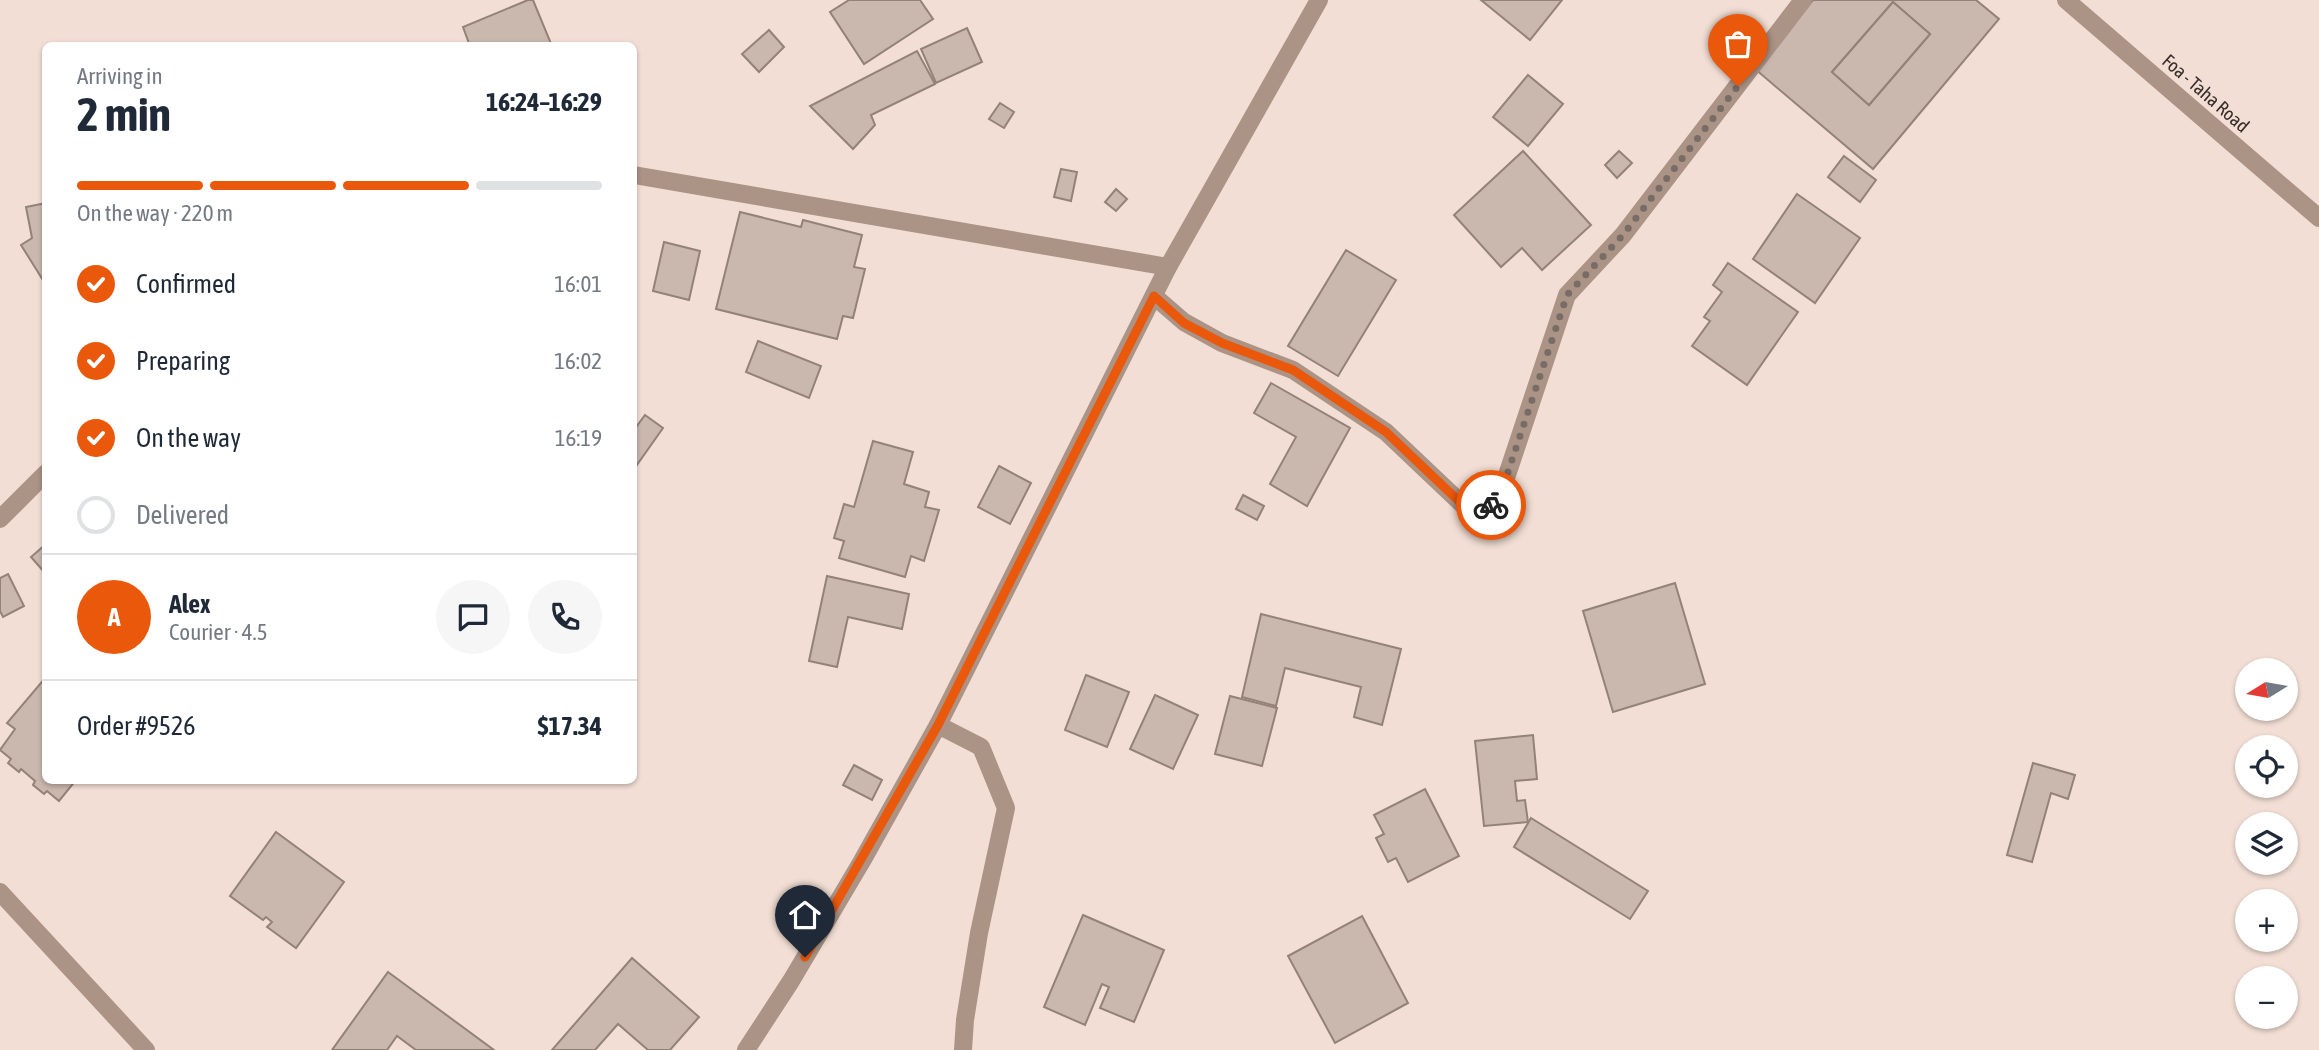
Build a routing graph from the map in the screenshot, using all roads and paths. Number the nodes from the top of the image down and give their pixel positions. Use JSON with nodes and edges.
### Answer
{"nodes":[{"id":1,"x":1319,"y":0,"type":"edge"},
{"id":2,"x":1803,"y":0,"type":"edge"},
{"id":3,"x":2066,"y":0,"type":"edge"},
{"id":4,"x":637,"y":176,"type":"edge"},
{"id":5,"x":2319,"y":218,"type":"edge"},
{"id":6,"x":1168,"y":267,"type":"junction"},
{"id":7,"x":1154,"y":296,"type":"junction"},
{"id":8,"x":42,"y":477,"type":"edge"},
{"id":9,"x":0,"y":519,"type":"edge"},
{"id":10,"x":938,"y":725,"type":"junction"},
{"id":11,"x":0,"y":892,"type":"edge"},
{"id":12,"x":146,"y":1050,"type":"edge"},
{"id":13,"x":746,"y":1050,"type":"edge"},
{"id":14,"x":963,"y":1050,"type":"edge"}],
"edges":[{"from":1,"to":6,"type":"street"},
{"from":2,"to":7,"type":"street"},
{"from":3,"to":5,"type":"street","name":"Foa - Taha Road"},
{"from":4,"to":6,"type":"street"},
{"from":6,"to":7,"type":"street"},
{"from":7,"to":10,"type":"street"},
{"from":8,"to":9,"type":"street"},
{"from":10,"to":13,"type":"street"},
{"from":10,"to":14,"type":"street"},
{"from":11,"to":12,"type":"street"}]}
